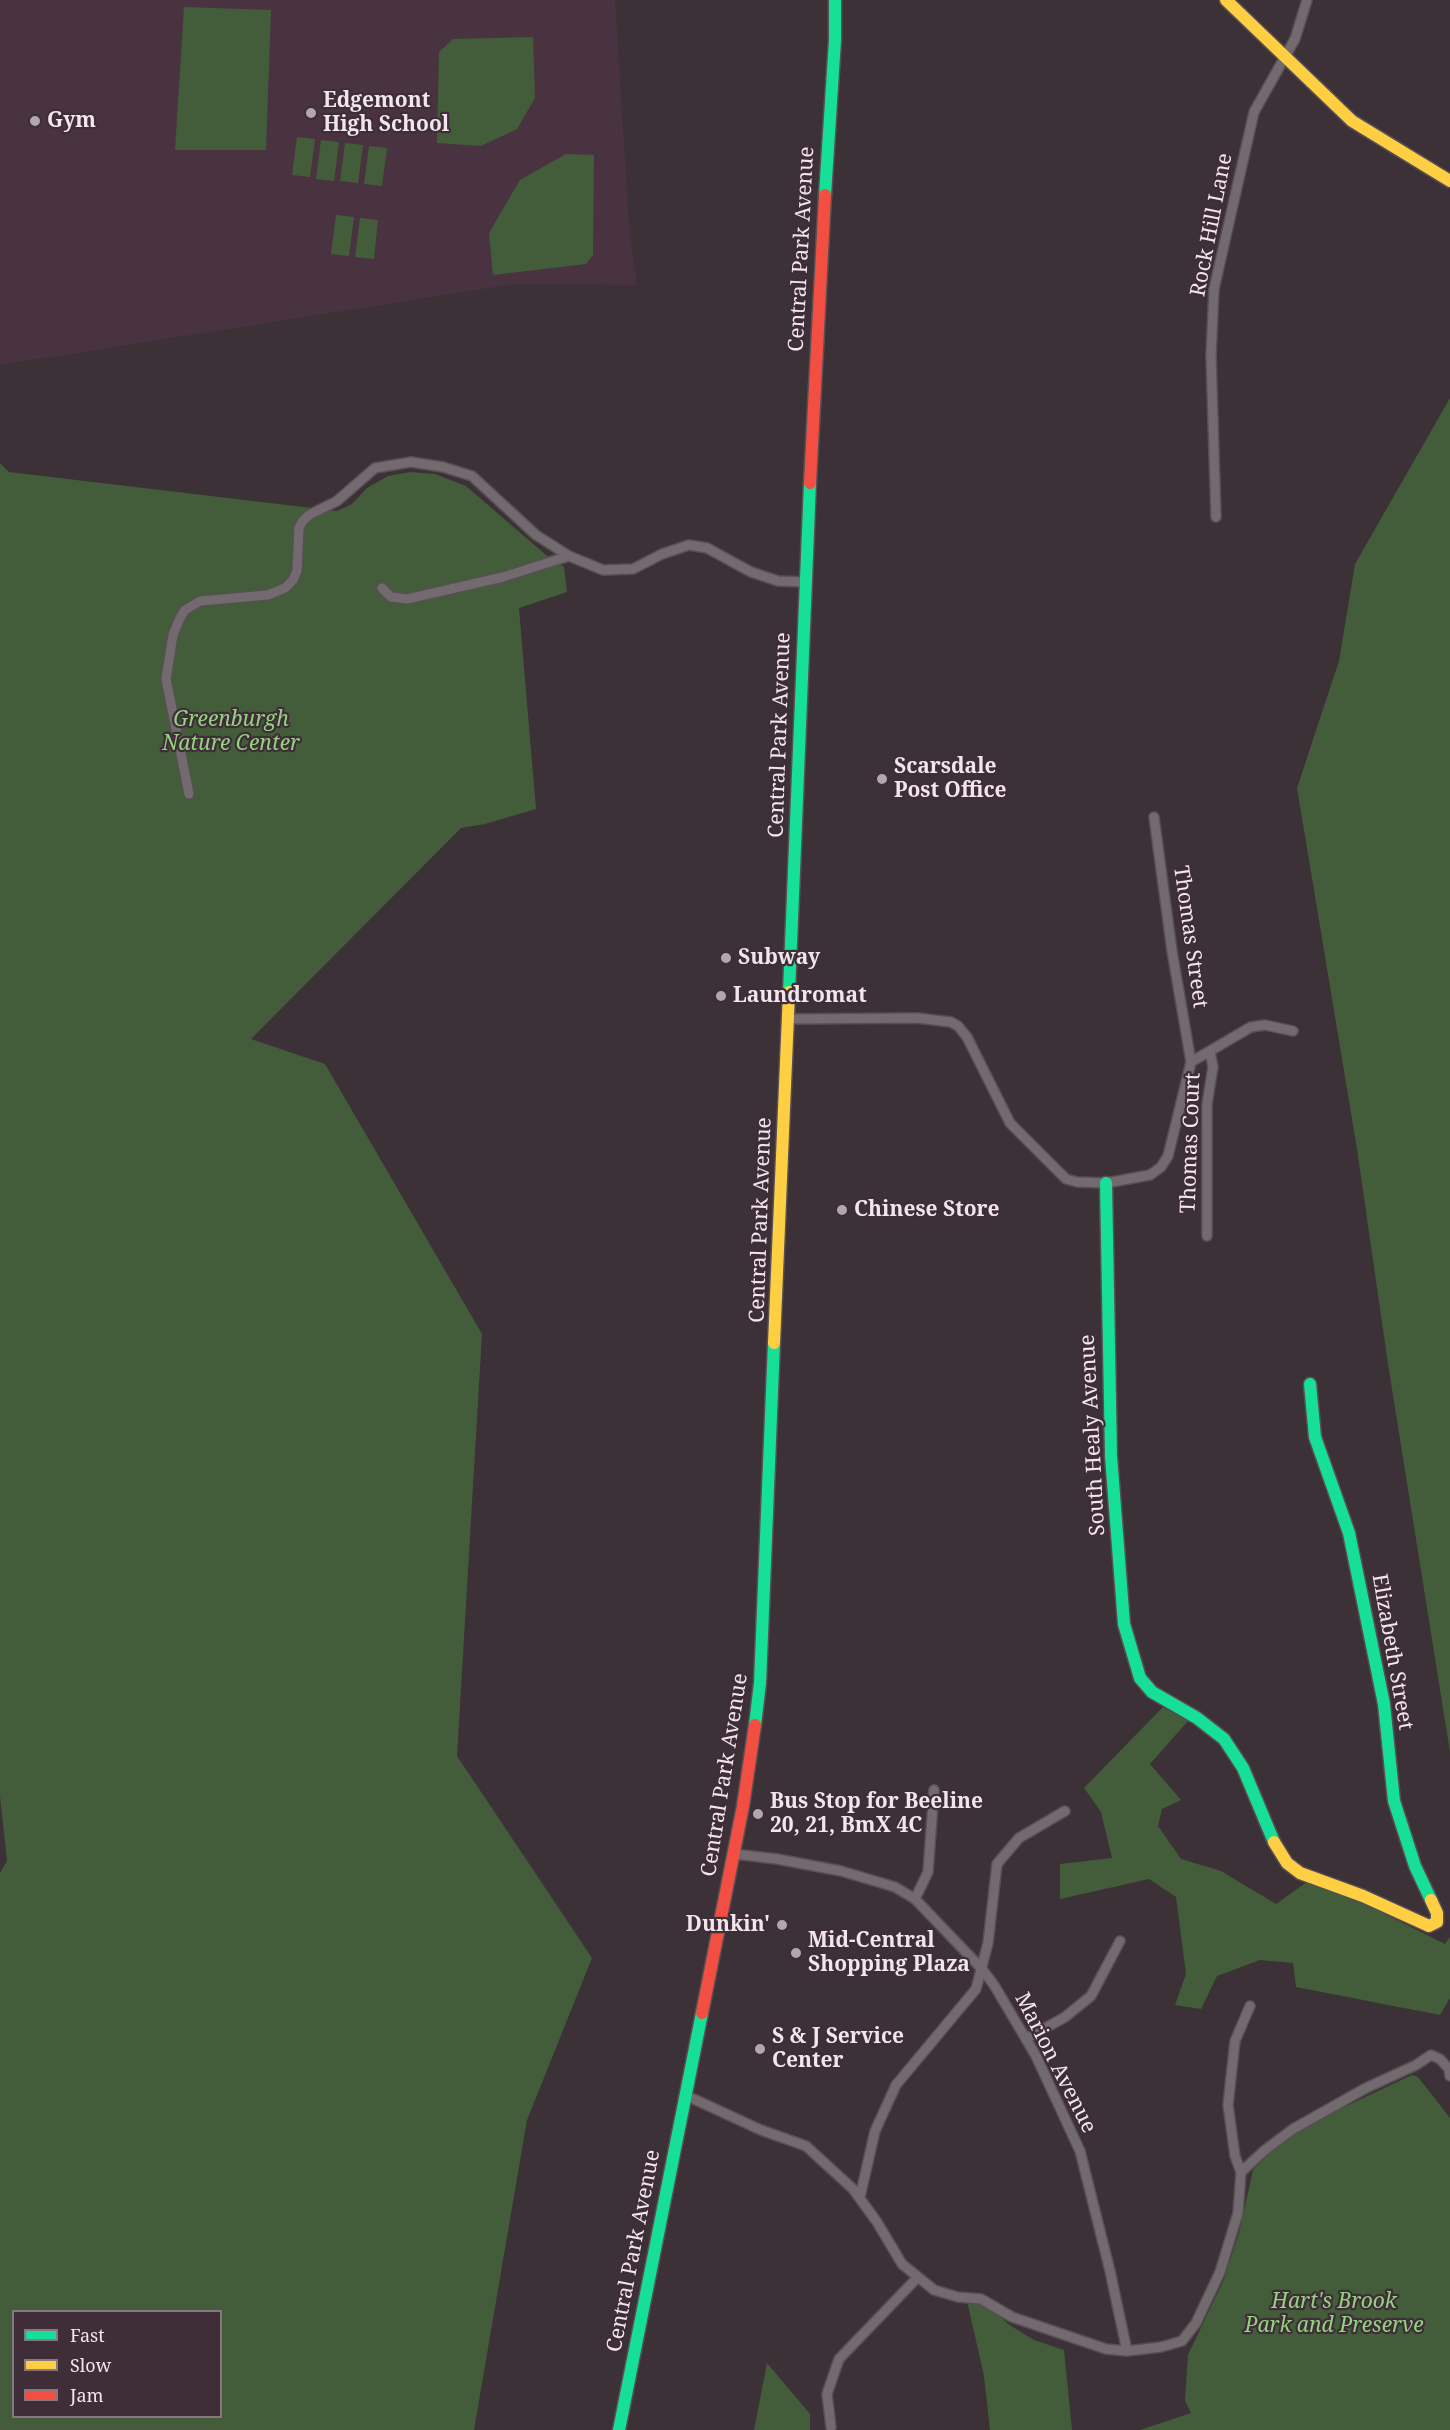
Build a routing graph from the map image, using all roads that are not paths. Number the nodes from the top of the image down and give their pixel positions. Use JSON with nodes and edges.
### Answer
{"nodes":[{"id":1,"x":836,"y":0,"type":"edge"},
{"id":2,"x":1226,"y":0,"type":"edge"},
{"id":3,"x":1307,"y":0,"type":"edge"},
{"id":4,"x":1285,"y":56,"type":"junction"},
{"id":5,"x":1450,"y":181,"type":"edge"},
{"id":6,"x":1216,"y":517,"type":"dead end"},
{"id":7,"x":569,"y":556,"type":"junction"},
{"id":8,"x":806,"y":582,"type":"junction"},
{"id":9,"x":381,"y":588,"type":"dead end"},
{"id":10,"x":189,"y":794,"type":"dead end"},
{"id":11,"x":1154,"y":817,"type":"dead end"},
{"id":12,"x":789,"y":1019,"type":"junction"},
{"id":13,"x":1293,"y":1031,"type":"dead end"},
{"id":14,"x":1210,"y":1052,"type":"junction"},
{"id":15,"x":1191,"y":1062,"type":"junction"},
{"id":16,"x":1106,"y":1183,"type":"junction"},
{"id":17,"x":1207,"y":1236,"type":"dead end"},
{"id":18,"x":1310,"y":1384,"type":"dead end"},
{"id":19,"x":934,"y":1790,"type":"dead end"},
{"id":20,"x":1065,"y":1811,"type":"dead end"},
{"id":21,"x":734,"y":1854,"type":"junction"},
{"id":22,"x":915,"y":1899,"type":"junction"},
{"id":23,"x":1434,"y":1924,"type":"joint"},
{"id":24,"x":1120,"y":1941,"type":"dead end"},
{"id":25,"x":982,"y":1969,"type":"junction"},
{"id":26,"x":1250,"y":2006,"type":"dead end"},
{"id":27,"x":1026,"y":2039,"type":"junction"},
{"id":28,"x":1450,"y":2076,"type":"edge"},
{"id":29,"x":685,"y":2096,"type":"junction"},
{"id":30,"x":1241,"y":2172,"type":"junction"},
{"id":31,"x":860,"y":2197,"type":"junction"},
{"id":32,"x":917,"y":2278,"type":"junction"},
{"id":33,"x":1127,"y":2351,"type":"junction"},
{"id":34,"x":831,"y":2427,"type":"dead end"},
{"id":35,"x":619,"y":2430,"type":"edge"}],
"edges":[{"from":1,"to":8,"type":"main road","name":"Central Park Avenue"},
{"from":2,"to":4,"type":"main road"},
{"from":3,"to":4,"type":"street","name":"Rock Hill Lane"},
{"from":4,"to":5,"type":"main road"},
{"from":4,"to":6,"type":"street","name":"Rock Hill Lane"},
{"from":7,"to":8,"type":"street"},
{"from":7,"to":9,"type":"street"},
{"from":7,"to":10,"type":"street"},
{"from":8,"to":12,"type":"main road","name":"Central Park Avenue"},
{"from":11,"to":15,"type":"street","name":"Thomas Street"},
{"from":12,"to":16,"type":"street"},
{"from":12,"to":21,"type":"main road","name":"Central Park Avenue"},
{"from":13,"to":14,"type":"street"},
{"from":14,"to":15,"type":"street"},
{"from":14,"to":17,"type":"street","name":"Thomas Court"},
{"from":15,"to":16,"type":"street","name":"Thomas Street"},
{"from":16,"to":23,"type":"main road","name":"South Healy Avenue"},
{"from":18,"to":23,"type":"main road","name":"Elizabeth Street"},
{"from":19,"to":22,"type":"street"},
{"from":20,"to":25,"type":"street"},
{"from":21,"to":22,"type":"street","name":"Marion Avenue"},
{"from":21,"to":29,"type":"main road","name":"Central Park Avenue"},
{"from":22,"to":25,"type":"street","name":"Marion Avenue"},
{"from":24,"to":27,"type":"street"},
{"from":25,"to":27,"type":"street","name":"Marion Avenue"},
{"from":25,"to":31,"type":"street"},
{"from":26,"to":30,"type":"street"},
{"from":27,"to":33,"type":"street","name":"Marion Avenue"},
{"from":28,"to":30,"type":"street"},
{"from":29,"to":31,"type":"street"},
{"from":29,"to":35,"type":"main road","name":"Central Park Avenue"},
{"from":30,"to":33,"type":"street"},
{"from":31,"to":32,"type":"street"},
{"from":32,"to":33,"type":"street"},
{"from":32,"to":34,"type":"street"}]}
